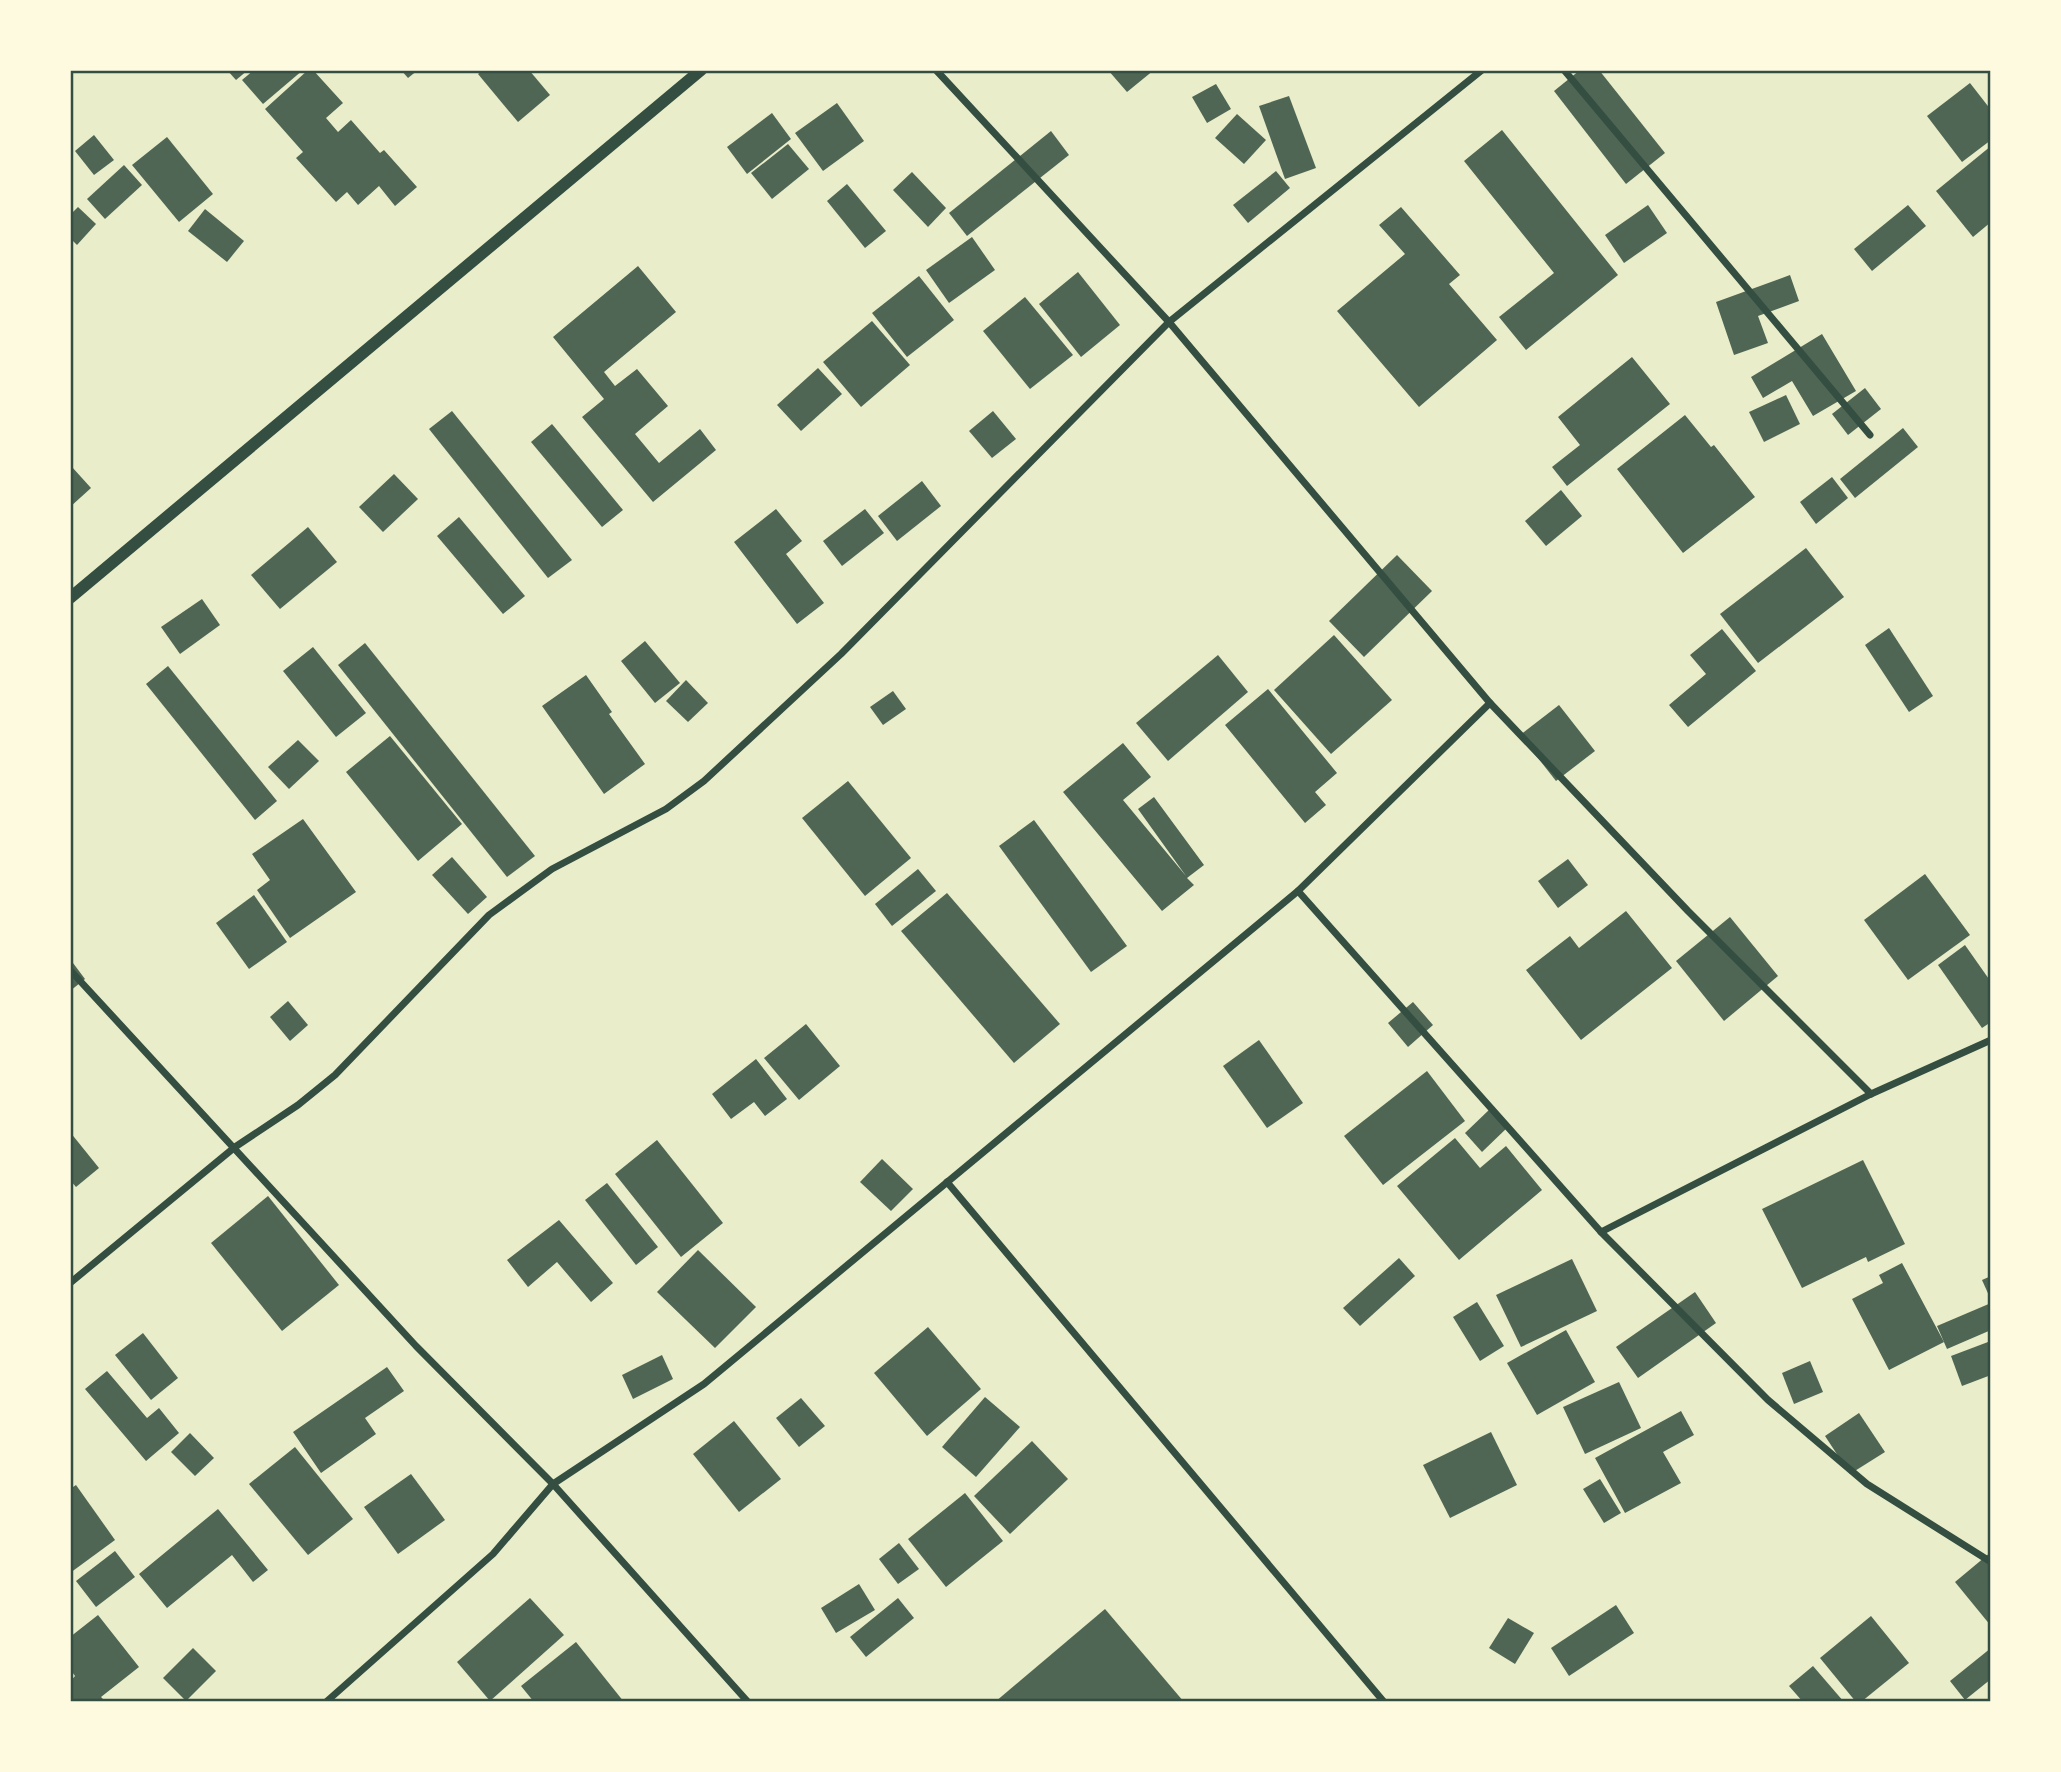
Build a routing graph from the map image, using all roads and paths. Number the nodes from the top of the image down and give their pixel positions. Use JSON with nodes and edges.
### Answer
{"nodes":[{"id":1,"x":701,"y":70,"type":"edge"},
{"id":2,"x":936,"y":70,"type":"edge"},
{"id":3,"x":1482,"y":70,"type":"edge"},
{"id":4,"x":1564,"y":70,"type":"edge"},
{"id":5,"x":1169,"y":322,"type":"junction"},
{"id":6,"x":1870,"y":435,"type":"dead end"},
{"id":7,"x":70,"y":598,"type":"edge"},
{"id":8,"x":1490,"y":703,"type":"junction"},
{"id":9,"x":1298,"y":891,"type":"junction"},
{"id":10,"x":70,"y":970,"type":"edge"},
{"id":11,"x":1991,"y":1040,"type":"edge"},
{"id":12,"x":1871,"y":1094,"type":"junction"},
{"id":13,"x":235,"y":1147,"type":"junction"},
{"id":14,"x":947,"y":1182,"type":"junction"},
{"id":15,"x":1601,"y":1232,"type":"junction"},
{"id":16,"x":70,"y":1283,"type":"edge"},
{"id":17,"x":553,"y":1483,"type":"junction"},
{"id":18,"x":1991,"y":1562,"type":"edge"},
{"id":19,"x":326,"y":1702,"type":"edge"},
{"id":20,"x":748,"y":1702,"type":"edge"},
{"id":21,"x":1384,"y":1702,"type":"edge"}],
"edges":[{"from":1,"to":7,"type":"street"},
{"from":2,"to":5,"type":"street"},
{"from":3,"to":5,"type":"street"},
{"from":4,"to":6,"type":"street"},
{"from":5,"to":8,"type":"street"},
{"from":5,"to":13,"type":"street"},
{"from":8,"to":9,"type":"street"},
{"from":8,"to":12,"type":"street"},
{"from":9,"to":14,"type":"street"},
{"from":9,"to":15,"type":"street"},
{"from":10,"to":13,"type":"street"},
{"from":11,"to":12,"type":"street"},
{"from":12,"to":15,"type":"street"},
{"from":13,"to":16,"type":"street"},
{"from":13,"to":17,"type":"street"},
{"from":14,"to":17,"type":"street"},
{"from":14,"to":21,"type":"street"},
{"from":15,"to":18,"type":"street"},
{"from":17,"to":19,"type":"street"},
{"from":17,"to":20,"type":"street"}]}
